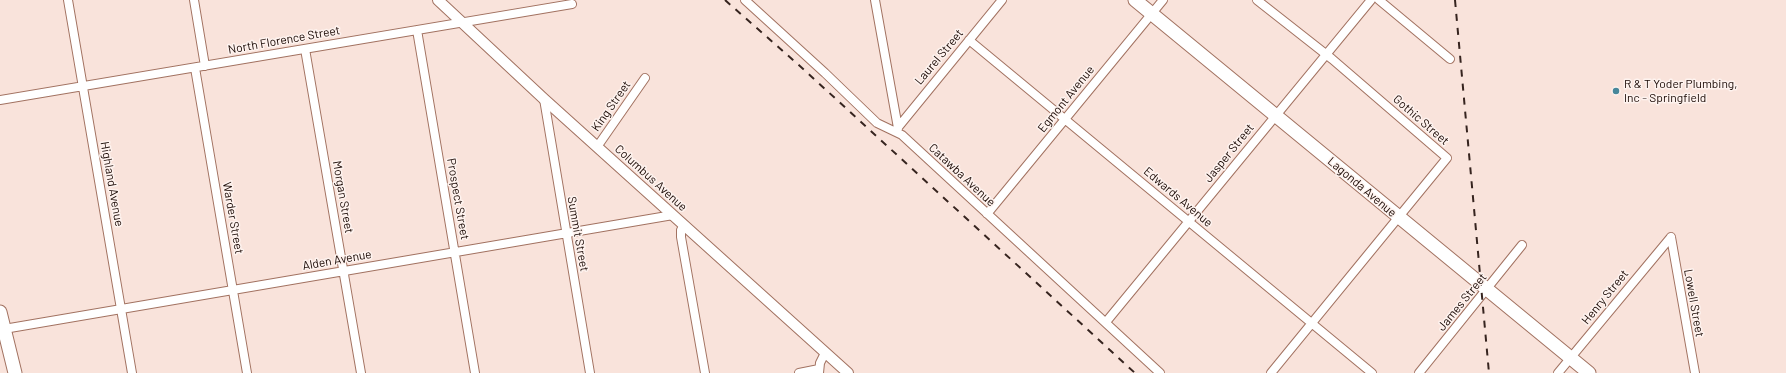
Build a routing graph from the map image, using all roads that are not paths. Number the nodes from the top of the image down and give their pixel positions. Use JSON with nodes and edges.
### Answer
{"nodes":[{"id":1,"x":68,"y":0,"type":"edge"},
{"id":2,"x":194,"y":0,"type":"edge"},
{"id":3,"x":438,"y":0,"type":"edge"},
{"id":4,"x":745,"y":0,"type":"edge"},
{"id":5,"x":876,"y":0,"type":"edge"},
{"id":6,"x":1002,"y":0,"type":"edge"},
{"id":7,"x":1135,"y":0,"type":"edge"},
{"id":8,"x":1163,"y":0,"type":"edge"},
{"id":9,"x":1257,"y":0,"type":"edge"},
{"id":10,"x":1371,"y":0,"type":"edge"},
{"id":11,"x":1379,"y":0,"type":"edge"},
{"id":12,"x":572,"y":4,"type":"dead end"},
{"id":13,"x":1152,"y":14,"type":"junction"},
{"id":14,"x":462,"y":22,"type":"junction"},
{"id":15,"x":417,"y":30,"type":"junction"},
{"id":16,"x":969,"y":40,"type":"junction"},
{"id":17,"x":305,"y":49,"type":"junction"},
{"id":18,"x":1325,"y":54,"type":"junction"},
{"id":19,"x":1450,"y":59,"type":"dead end"},
{"id":20,"x":205,"y":66,"type":"junction"},
{"id":21,"x":195,"y":68,"type":"junction"},
{"id":22,"x":645,"y":78,"type":"dead end"},
{"id":23,"x":83,"y":86,"type":"junction"},
{"id":24,"x":544,"y":99,"type":"junction"},
{"id":25,"x":0,"y":100,"type":"edge"},
{"id":26,"x":1275,"y":115,"type":"junction"},
{"id":27,"x":1065,"y":119,"type":"junction"},
{"id":28,"x":896,"y":129,"type":"junction"},
{"id":29,"x":597,"y":147,"type":"junction"},
{"id":30,"x":987,"y":214,"type":"junction"},
{"id":31,"x":673,"y":215,"type":"junction"},
{"id":32,"x":1399,"y":218,"type":"junction"},
{"id":33,"x":1188,"y":221,"type":"junction"},
{"id":34,"x":684,"y":225,"type":"junction"},
{"id":35,"x":566,"y":232,"type":"junction"},
{"id":36,"x":1670,"y":237,"type":"joint"},
{"id":37,"x":1522,"y":245,"type":"dead end"},
{"id":38,"x":455,"y":252,"type":"junction"},
{"id":39,"x":344,"y":271,"type":"junction"},
{"id":40,"x":233,"y":290,"type":"junction"},
{"id":41,"x":1487,"y":290,"type":"junction"},
{"id":42,"x":121,"y":308,"type":"junction"},
{"id":43,"x":0,"y":312,"type":"edge"},
{"id":44,"x":1106,"y":322,"type":"junction"},
{"id":45,"x":1312,"y":324,"type":"junction"},
{"id":46,"x":4,"y":329,"type":"junction"},
{"id":47,"x":825,"y":353,"type":"junction"},
{"id":48,"x":1571,"y":358,"type":"junction"},
{"id":49,"x":819,"y":371,"type":"edge"},
{"id":50,"x":15,"y":373,"type":"edge"},
{"id":51,"x":132,"y":373,"type":"edge"},
{"id":52,"x":247,"y":373,"type":"edge"},
{"id":53,"x":361,"y":373,"type":"edge"},
{"id":54,"x":475,"y":373,"type":"edge"},
{"id":55,"x":590,"y":373,"type":"edge"},
{"id":56,"x":705,"y":373,"type":"edge"},
{"id":57,"x":799,"y":373,"type":"edge"},
{"id":58,"x":848,"y":373,"type":"edge"},
{"id":59,"x":1160,"y":373,"type":"edge"},
{"id":60,"x":1271,"y":373,"type":"edge"},
{"id":61,"x":1372,"y":373,"type":"edge"},
{"id":62,"x":1419,"y":373,"type":"edge"},
{"id":63,"x":1558,"y":373,"type":"edge"},
{"id":64,"x":1589,"y":373,"type":"edge"},
{"id":65,"x":1695,"y":373,"type":"edge"}],
"edges":[{"from":1,"to":23,"type":"street","name":"Highland Avenue"},
{"from":2,"to":20,"type":"street"},
{"from":3,"to":14,"type":"street","name":"Columbus Avenue"},
{"from":4,"to":28,"type":"street","name":"Catawba Avenue"},
{"from":5,"to":28,"type":"street"},
{"from":6,"to":16,"type":"street","name":"Laurel Street"},
{"from":7,"to":13,"type":"main road","name":"Lagonda Avenue"},
{"from":8,"to":13,"type":"street","name":"Egmont Avenue"},
{"from":9,"to":18,"type":"street","name":"Gothic Street"},
{"from":10,"to":18,"type":"street","name":"Jasper Street"},
{"from":11,"to":19,"type":"street"},
{"from":12,"to":14,"type":"street","name":"North Florence Street"},
{"from":13,"to":26,"type":"main road","name":"Lagonda Avenue"},
{"from":13,"to":27,"type":"street","name":"Egmont Avenue"},
{"from":14,"to":15,"type":"street","name":"North Florence Street"},
{"from":14,"to":24,"type":"street","name":"Columbus Avenue"},
{"from":15,"to":17,"type":"street","name":"North Florence Street"},
{"from":15,"to":38,"type":"street","name":"Prospect Street"},
{"from":16,"to":27,"type":"street","name":"Edwards Avenue"},
{"from":16,"to":28,"type":"street","name":"Laurel Street"},
{"from":17,"to":20,"type":"street","name":"North Florence Street"},
{"from":17,"to":39,"type":"street","name":"Morgan Street"},
{"from":18,"to":26,"type":"street","name":"Jasper Street"},
{"from":18,"to":32,"type":"street","name":"Gothic Street"},
{"from":20,"to":21,"type":"street","name":"North Florence Street"},
{"from":21,"to":23,"type":"street","name":"North Florence Street"},
{"from":21,"to":40,"type":"street","name":"Warder Street"},
{"from":22,"to":29,"type":"street","name":"King Street"},
{"from":23,"to":25,"type":"street","name":"North Florence Street"},
{"from":23,"to":42,"type":"street","name":"Highland Avenue"},
{"from":24,"to":29,"type":"street","name":"Columbus Avenue"},
{"from":24,"to":35,"type":"street","name":"Summit Street"},
{"from":26,"to":32,"type":"main road","name":"Lagonda Avenue"},
{"from":26,"to":33,"type":"street","name":"Jasper Street"},
{"from":27,"to":30,"type":"street","name":"Egmont Avenue"},
{"from":27,"to":33,"type":"street","name":"Edwards Avenue"},
{"from":28,"to":30,"type":"street","name":"Catawba Avenue"},
{"from":29,"to":31,"type":"street","name":"Columbus Avenue"},
{"from":30,"to":44,"type":"street","name":"Catawba Avenue"},
{"from":31,"to":34,"type":"street","name":"Columbus Avenue"},
{"from":31,"to":35,"type":"street","name":"Alden Avenue"},
{"from":32,"to":41,"type":"main road","name":"Lagonda Avenue"},
{"from":32,"to":45,"type":"street","name":"Gothic Street"},
{"from":33,"to":44,"type":"street","name":"Jasper Street"},
{"from":33,"to":45,"type":"street","name":"Edwards Avenue"},
{"from":34,"to":47,"type":"street","name":"Columbus Avenue"},
{"from":34,"to":56,"type":"street"},
{"from":35,"to":38,"type":"street","name":"Alden Avenue"},
{"from":35,"to":55,"type":"street","name":"Summit Street"},
{"from":36,"to":48,"type":"street","name":"Henry Street"},
{"from":36,"to":65,"type":"street","name":"Lowell Street"},
{"from":37,"to":41,"type":"street","name":"James Street"},
{"from":38,"to":39,"type":"street","name":"Alden Avenue"},
{"from":38,"to":54,"type":"street","name":"Prospect Street"},
{"from":39,"to":40,"type":"street","name":"Alden Avenue"},
{"from":39,"to":53,"type":"street","name":"Morgan Street"},
{"from":40,"to":42,"type":"street","name":"Alden Avenue"},
{"from":40,"to":52,"type":"street","name":"Warder Street"},
{"from":41,"to":48,"type":"main road","name":"Lagonda Avenue"},
{"from":41,"to":62,"type":"street","name":"James Street"},
{"from":42,"to":46,"type":"street","name":"Alden Avenue"},
{"from":42,"to":51,"type":"street","name":"Highland Avenue"},
{"from":43,"to":46,"type":"main road"},
{"from":44,"to":59,"type":"street","name":"Catawba Avenue"},
{"from":45,"to":60,"type":"street","name":"Gothic Street"},
{"from":45,"to":61,"type":"street","name":"Edwards Avenue"},
{"from":46,"to":50,"type":"main road"},
{"from":47,"to":49,"type":"street"},
{"from":47,"to":58,"type":"street","name":"Columbus Avenue"},
{"from":48,"to":63,"type":"street","name":"Henry Street"},
{"from":48,"to":64,"type":"main road","name":"Lagonda Avenue"},
{"from":49,"to":57,"type":"street"}]}
